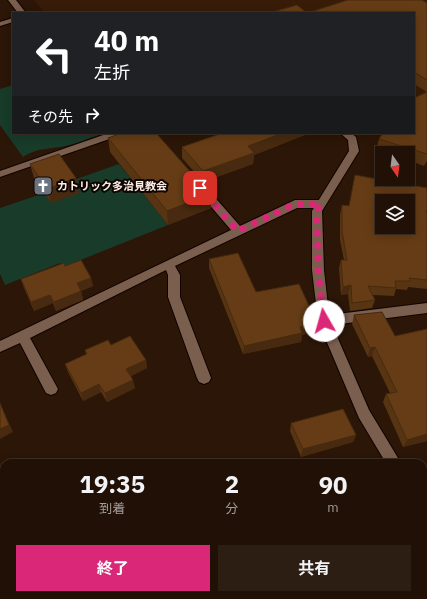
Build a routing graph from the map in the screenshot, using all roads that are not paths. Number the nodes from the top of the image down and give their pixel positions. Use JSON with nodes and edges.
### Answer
{"nodes":[{"id":1,"x":12,"y":0,"type":"edge"},
{"id":2,"x":21,"y":12,"type":"edge"},
{"id":3,"x":12,"y":20,"type":"edge"},
{"id":4,"x":0,"y":24,"type":"edge"},
{"id":5,"x":115,"y":134,"type":"edge"},
{"id":6,"x":347,"y":134,"type":"edge"},
{"id":7,"x":0,"y":174,"type":"edge"},
{"id":8,"x":193,"y":179,"type":"edge"},
{"id":9,"x":321,"y":204,"type":"junction"},
{"id":10,"x":238,"y":231,"type":"junction"},
{"id":11,"x":168,"y":264,"type":"junction"},
{"id":12,"x":427,"y":308,"type":"edge"},
{"id":13,"x":324,"y":321,"type":"junction"},
{"id":14,"x":22,"y":336,"type":"junction"},
{"id":15,"x":0,"y":346,"type":"edge"},
{"id":16,"x":204,"y":378,"type":"dead end"},
{"id":17,"x":51,"y":388,"type":"dead end"},
{"id":18,"x":392,"y":459,"type":"edge"}],
"edges":[{"from":1,"to":2,"type":"street"},
{"from":3,"to":4,"type":"street"},
{"from":5,"to":7,"type":"street"},
{"from":6,"to":9,"type":"street"},
{"from":8,"to":10,"type":"street"},
{"from":9,"to":10,"type":"street"},
{"from":9,"to":13,"type":"street"},
{"from":10,"to":11,"type":"street"},
{"from":11,"to":14,"type":"street"},
{"from":11,"to":16,"type":"street"},
{"from":12,"to":13,"type":"street"},
{"from":13,"to":18,"type":"street"},
{"from":14,"to":15,"type":"street"},
{"from":14,"to":17,"type":"street"}]}
